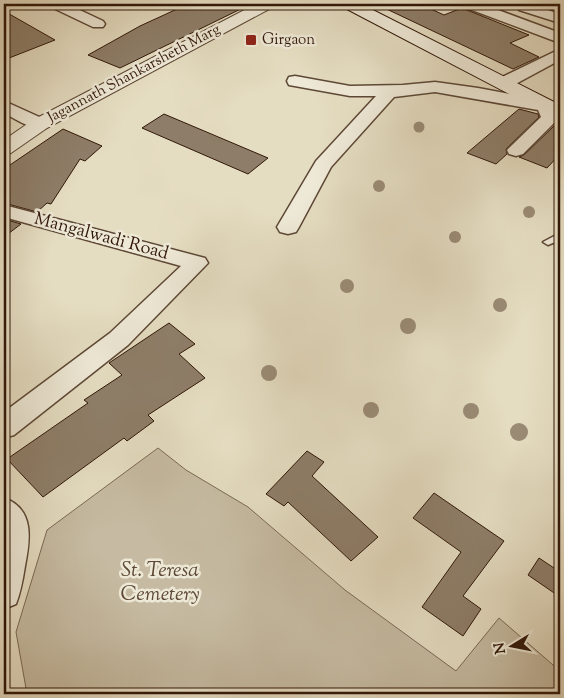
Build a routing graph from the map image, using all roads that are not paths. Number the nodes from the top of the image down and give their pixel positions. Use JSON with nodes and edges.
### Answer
{"nodes":[{"id":1,"x":56,"y":4,"type":"edge"},
{"id":2,"x":267,"y":4,"type":"edge"},
{"id":3,"x":349,"y":4,"type":"edge"},
{"id":4,"x":469,"y":4,"type":"edge"},
{"id":5,"x":515,"y":4,"type":"edge"},
{"id":6,"x":560,"y":19,"type":"edge"},
{"id":7,"x":98,"y":24,"type":"dead end"},
{"id":8,"x":560,"y":38,"type":"edge"},
{"id":9,"x":560,"y":55,"type":"edge"},
{"id":10,"x":295,"y":82,"type":"dead end"},
{"id":11,"x":504,"y":83,"type":"junction"},
{"id":12,"x":406,"y":90,"type":"junction"},
{"id":13,"x":4,"y":106,"type":"edge"},
{"id":14,"x":553,"y":110,"type":"edge"},
{"id":15,"x":40,"y":124,"type":"junction"},
{"id":16,"x":4,"y":149,"type":"edge"},
{"id":17,"x":516,"y":150,"type":"dead end"},
{"id":18,"x":4,"y":211,"type":"edge"},
{"id":19,"x":288,"y":227,"type":"dead end"},
{"id":20,"x":560,"y":236,"type":"edge"},
{"id":21,"x":548,"y":242,"type":"dead end"},
{"id":22,"x":4,"y":427,"type":"edge"},
{"id":23,"x":4,"y":511,"type":"edge"},
{"id":24,"x":4,"y":593,"type":"edge"}],
"edges":[{"from":1,"to":7,"type":"street"},
{"from":2,"to":15,"type":"street","name":"Jagannath Shankarsheth Marg"},
{"from":3,"to":11,"type":"street"},
{"from":4,"to":8,"type":"street"},
{"from":5,"to":6,"type":"street"},
{"from":9,"to":11,"type":"street"},
{"from":10,"to":12,"type":"street"},
{"from":11,"to":14,"type":"street"},
{"from":12,"to":14,"type":"street"},
{"from":12,"to":19,"type":"street"},
{"from":13,"to":15,"type":"street"},
{"from":14,"to":17,"type":"street"},
{"from":15,"to":16,"type":"street","name":"Jagannath Shankarsheth Marg"},
{"from":18,"to":22,"type":"street","name":"Mangalwadi Road"},
{"from":20,"to":21,"type":"lane"},
{"from":23,"to":24,"type":"street"}]}
